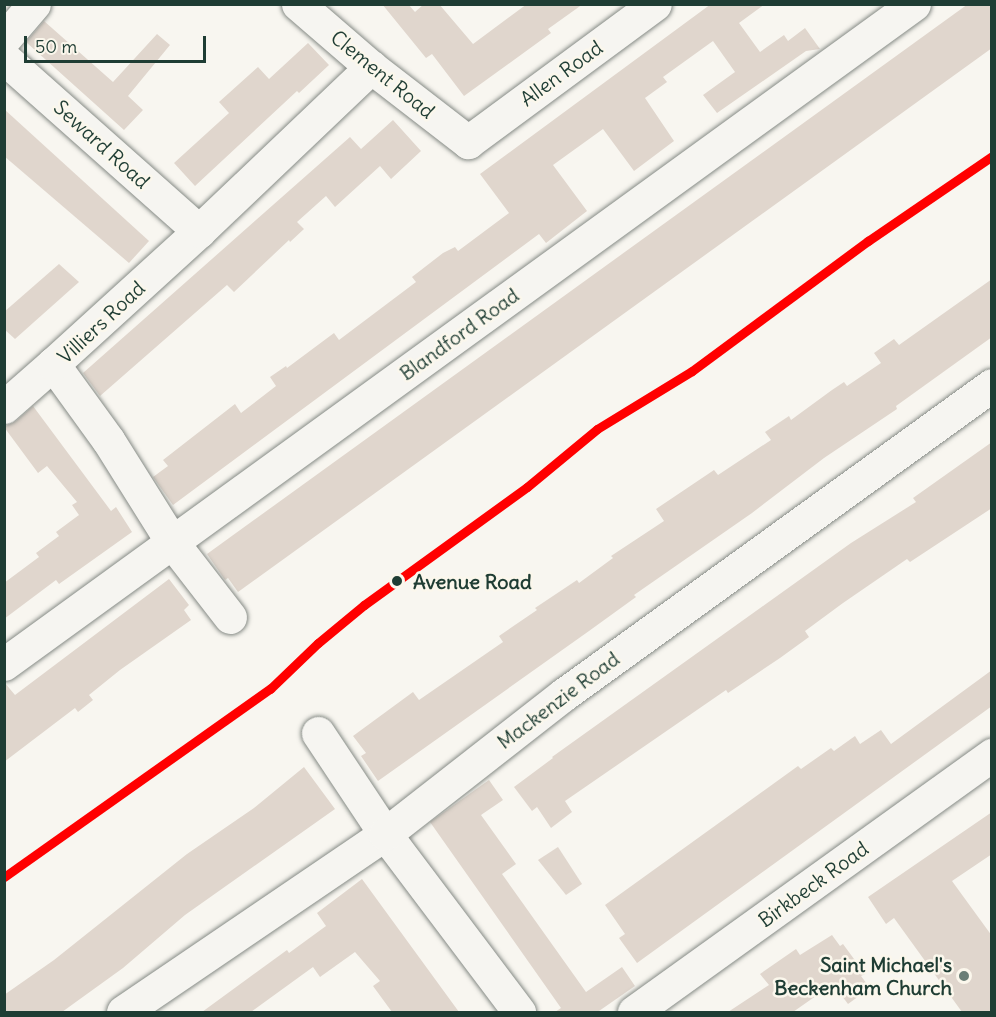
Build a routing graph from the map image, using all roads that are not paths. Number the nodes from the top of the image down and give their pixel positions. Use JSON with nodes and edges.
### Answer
{"nodes":[{"id":1,"x":34,"y":4,"type":"edge"},
{"id":2,"x":298,"y":4,"type":"edge"},
{"id":3,"x":655,"y":4,"type":"edge"},
{"id":4,"x":914,"y":4,"type":"edge"},
{"id":5,"x":4,"y":39,"type":"edge"},
{"id":6,"x":4,"y":58,"type":"edge"},
{"id":7,"x":371,"y":67,"type":"junction"},
{"id":8,"x":468,"y":142,"type":"joint"},
{"id":9,"x":199,"y":231,"type":"junction"},
{"id":10,"x":53,"y":364,"type":"junction"},
{"id":11,"x":992,"y":385,"type":"edge"},
{"id":12,"x":4,"y":407,"type":"edge"},
{"id":13,"x":172,"y":542,"type":"junction"},
{"id":14,"x":230,"y":617,"type":"dead end"},
{"id":15,"x":4,"y":664,"type":"edge"},
{"id":16,"x":318,"y":733,"type":"dead end"},
{"id":17,"x":992,"y":755,"type":"edge"},
{"id":18,"x":385,"y":834,"type":"junction"},
{"id":19,"x":128,"y":1011,"type":"edge"},
{"id":20,"x":519,"y":1012,"type":"edge"},
{"id":21,"x":634,"y":1012,"type":"edge"}],
"edges":[{"from":1,"to":5,"type":"street"},
{"from":2,"to":7,"type":"street","name":"Clement Road"},
{"from":3,"to":8,"type":"street","name":"Allen Road"},
{"from":4,"to":13,"type":"street","name":"Blandford Road"},
{"from":6,"to":9,"type":"street","name":"Seward Road"},
{"from":7,"to":8,"type":"street","name":"Clement Road"},
{"from":7,"to":9,"type":"street","name":"Villiers Road"},
{"from":9,"to":10,"type":"street","name":"Villiers Road"},
{"from":10,"to":12,"type":"street"},
{"from":10,"to":13,"type":"street","name":"Villiers Road"},
{"from":11,"to":18,"type":"street","name":"Mackenzie Road"},
{"from":13,"to":14,"type":"street","name":"Villiers Road"},
{"from":13,"to":15,"type":"street","name":"Blandford Road"},
{"from":16,"to":18,"type":"street"},
{"from":17,"to":21,"type":"street","name":"Birkbeck Road"},
{"from":18,"to":19,"type":"street","name":"Mackenzie Road"},
{"from":18,"to":20,"type":"street"}]}
